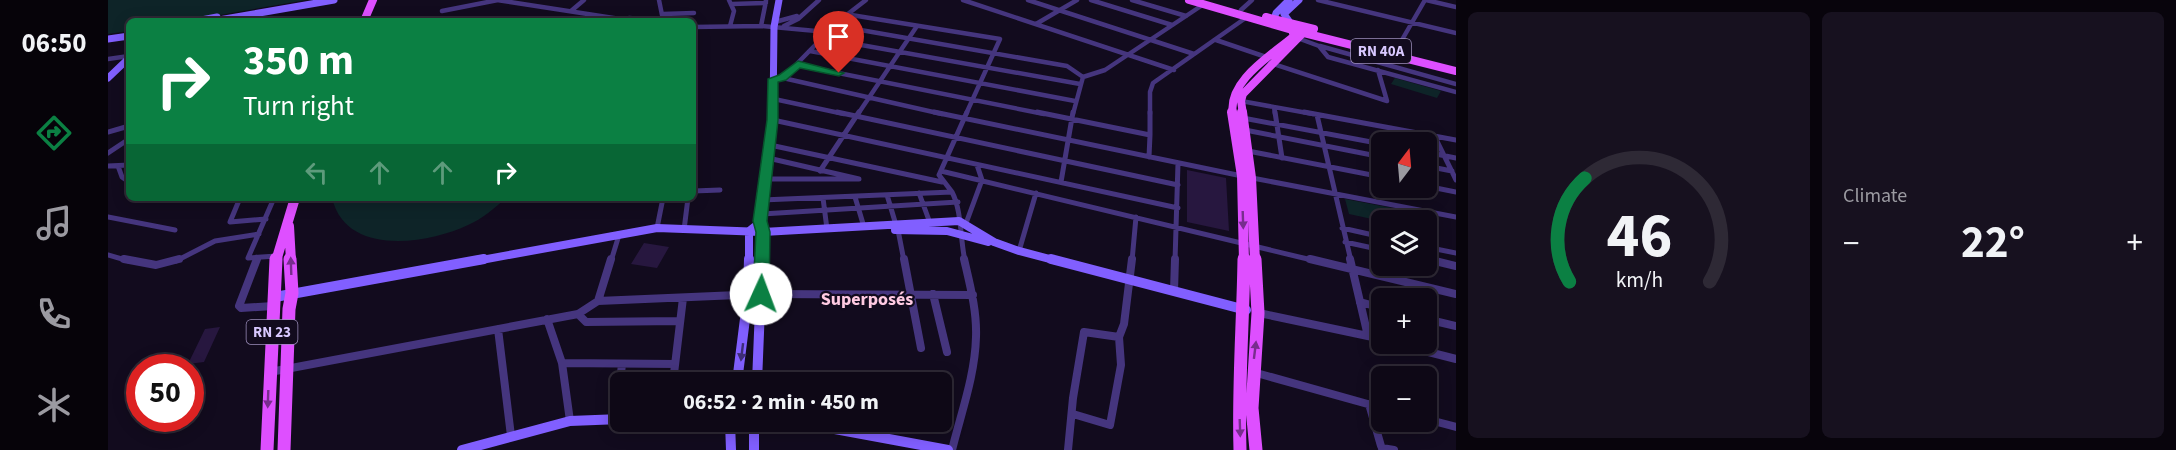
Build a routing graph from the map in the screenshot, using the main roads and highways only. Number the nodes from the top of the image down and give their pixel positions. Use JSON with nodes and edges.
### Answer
{"nodes":[{"id":1,"x":373,"y":0,"type":"edge"},
{"id":2,"x":1189,"y":0,"type":"edge"},
{"id":3,"x":1204,"y":2,"type":"edge"},
{"id":4,"x":365,"y":18,"type":"edge"},
{"id":5,"x":1272,"y":20,"type":"junction"},
{"id":6,"x":1292,"y":30,"type":"junction"},
{"id":7,"x":1304,"y":33,"type":"junction"},
{"id":8,"x":1269,"y":61,"type":"junction"},
{"id":9,"x":1456,"y":69,"type":"edge"},
{"id":10,"x":1247,"y":177,"type":"junction"},
{"id":11,"x":294,"y":201,"type":"edge"},
{"id":12,"x":289,"y":217,"type":"junction"},
{"id":13,"x":1249,"y":245,"type":"junction"},
{"id":14,"x":267,"y":450,"type":"edge"},
{"id":15,"x":285,"y":450,"type":"edge"},
{"id":16,"x":1240,"y":450,"type":"edge"},
{"id":17,"x":1256,"y":450,"type":"edge"}],
"edges":[{"from":1,"to":4,"type":"main road"},
{"from":2,"to":3,"type":"main road"},
{"from":3,"to":5,"type":"main road"},
{"from":3,"to":5,"type":"main road"},
{"from":5,"to":6,"type":"main road"},
{"from":5,"to":7,"type":"main road"},
{"from":6,"to":7,"type":"main road"},
{"from":6,"to":8,"type":"main road"},
{"from":7,"to":8,"type":"main road"},
{"from":7,"to":9,"type":"main road","number":"RN 40A"},
{"from":7,"to":9,"type":"main road","number":"RN 40A"},
{"from":8,"to":10,"type":"main road"},
{"from":8,"to":10,"type":"main road"},
{"from":10,"to":13,"type":"main road"},
{"from":11,"to":12,"type":"main road","number":"RN 23"},
{"from":12,"to":14,"type":"main road","number":"RN 23","one_way":true},
{"from":15,"to":12,"type":"main road","number":"RN 23","one_way":true},
{"from":13,"to":16,"type":"main road","one_way":true},
{"from":17,"to":13,"type":"main road","one_way":true}]}
